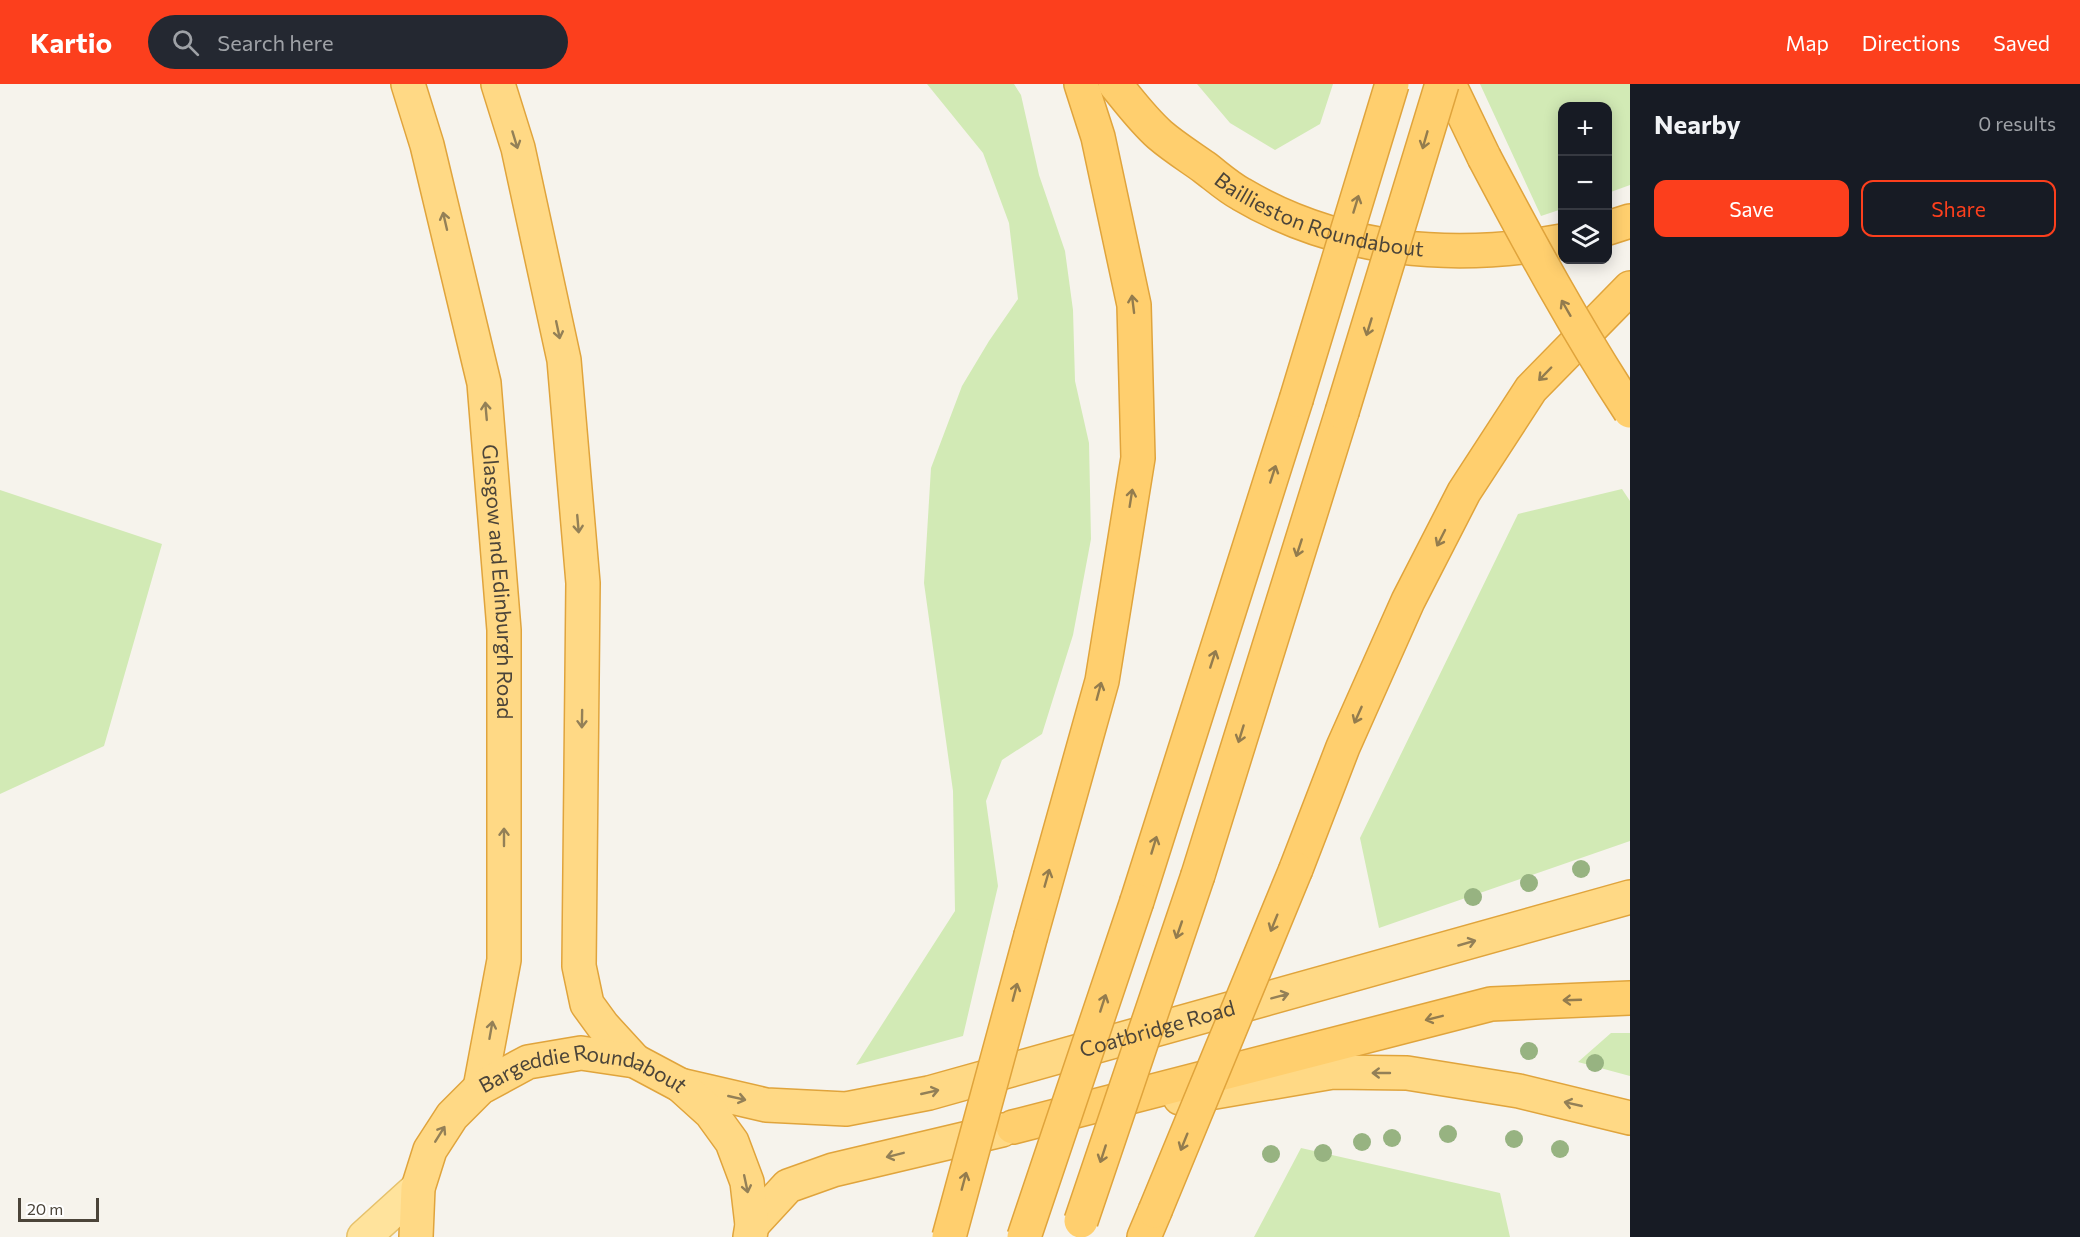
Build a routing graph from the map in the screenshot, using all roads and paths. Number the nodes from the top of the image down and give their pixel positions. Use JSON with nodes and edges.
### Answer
{"nodes":[{"id":1,"x":408,"y":84,"type":"edge"},
{"id":2,"x":498,"y":84,"type":"edge"},
{"id":3,"x":1081,"y":84,"type":"edge"},
{"id":4,"x":1115,"y":84,"type":"edge"},
{"id":5,"x":1392,"y":84,"type":"edge"},
{"id":6,"x":1442,"y":84,"type":"edge"},
{"id":7,"x":1449,"y":84,"type":"edge"},
{"id":8,"x":1630,"y":221,"type":"edge"},
{"id":9,"x":1612,"y":227,"type":"edge"},
{"id":10,"x":1558,"y":242,"type":"edge"},
{"id":11,"x":1630,"y":288,"type":"edge"},
{"id":12,"x":1630,"y":411,"type":"edge"},
{"id":13,"x":1630,"y":897,"type":"edge"},
{"id":14,"x":1630,"y":998,"type":"edge"},
{"id":15,"x":635,"y":1061,"type":"junction"},
{"id":16,"x":680,"y":1085,"type":"junction"},
{"id":17,"x":480,"y":1088,"type":"junction"},
{"id":18,"x":1630,"y":1118,"type":"edge"},
{"id":19,"x":1013,"y":1127,"type":"junction"},
{"id":20,"x":418,"y":1188,"type":"junction"},
{"id":21,"x":1150,"y":1224,"type":"edge"},
{"id":22,"x":1078,"y":1229,"type":"edge"},
{"id":23,"x":751,"y":1231,"type":"edge"},
{"id":24,"x":364,"y":1237,"type":"edge"},
{"id":25,"x":416,"y":1237,"type":"edge"},
{"id":26,"x":948,"y":1237,"type":"edge"},
{"id":27,"x":1024,"y":1237,"type":"edge"}],
"edges":[{"from":17,"to":1,"type":"highway","name":"Glasgow and Edinburgh Road","one_way":true},
{"from":2,"to":15,"type":"highway","one_way":true},
{"from":26,"to":3,"type":"highway","one_way":true,"bridge":true},
{"from":4,"to":10,"type":"highway","name":"Baillieston Roundabout"},
{"from":27,"to":5,"type":"highway","one_way":true,"bridge":true},
{"from":6,"to":22,"type":"highway","one_way":true,"bridge":true},
{"from":12,"to":7,"type":"highway","one_way":true,"bridge":true},
{"from":8,"to":9,"type":"highway"},
{"from":11,"to":21,"type":"highway","one_way":true,"bridge":true},
{"from":16,"to":13,"type":"highway","name":"Coatbridge Road","one_way":true},
{"from":14,"to":19,"type":"highway","one_way":true},
{"from":15,"to":16,"type":"highway","name":"Bargeddie Roundabout"},
{"from":15,"to":17,"type":"highway","name":"Bargeddie Roundabout"},
{"from":16,"to":23,"type":"highway","name":"Bargeddie Roundabout","one_way":true},
{"from":20,"to":17,"type":"highway","name":"Bargeddie Roundabout","one_way":true},
{"from":18,"to":19,"type":"highway","one_way":true},
{"from":19,"to":23,"type":"highway","one_way":true},
{"from":20,"to":24,"type":"main road"},
{"from":20,"to":25,"type":"highway","name":"Bargeddie Roundabout"}]}
